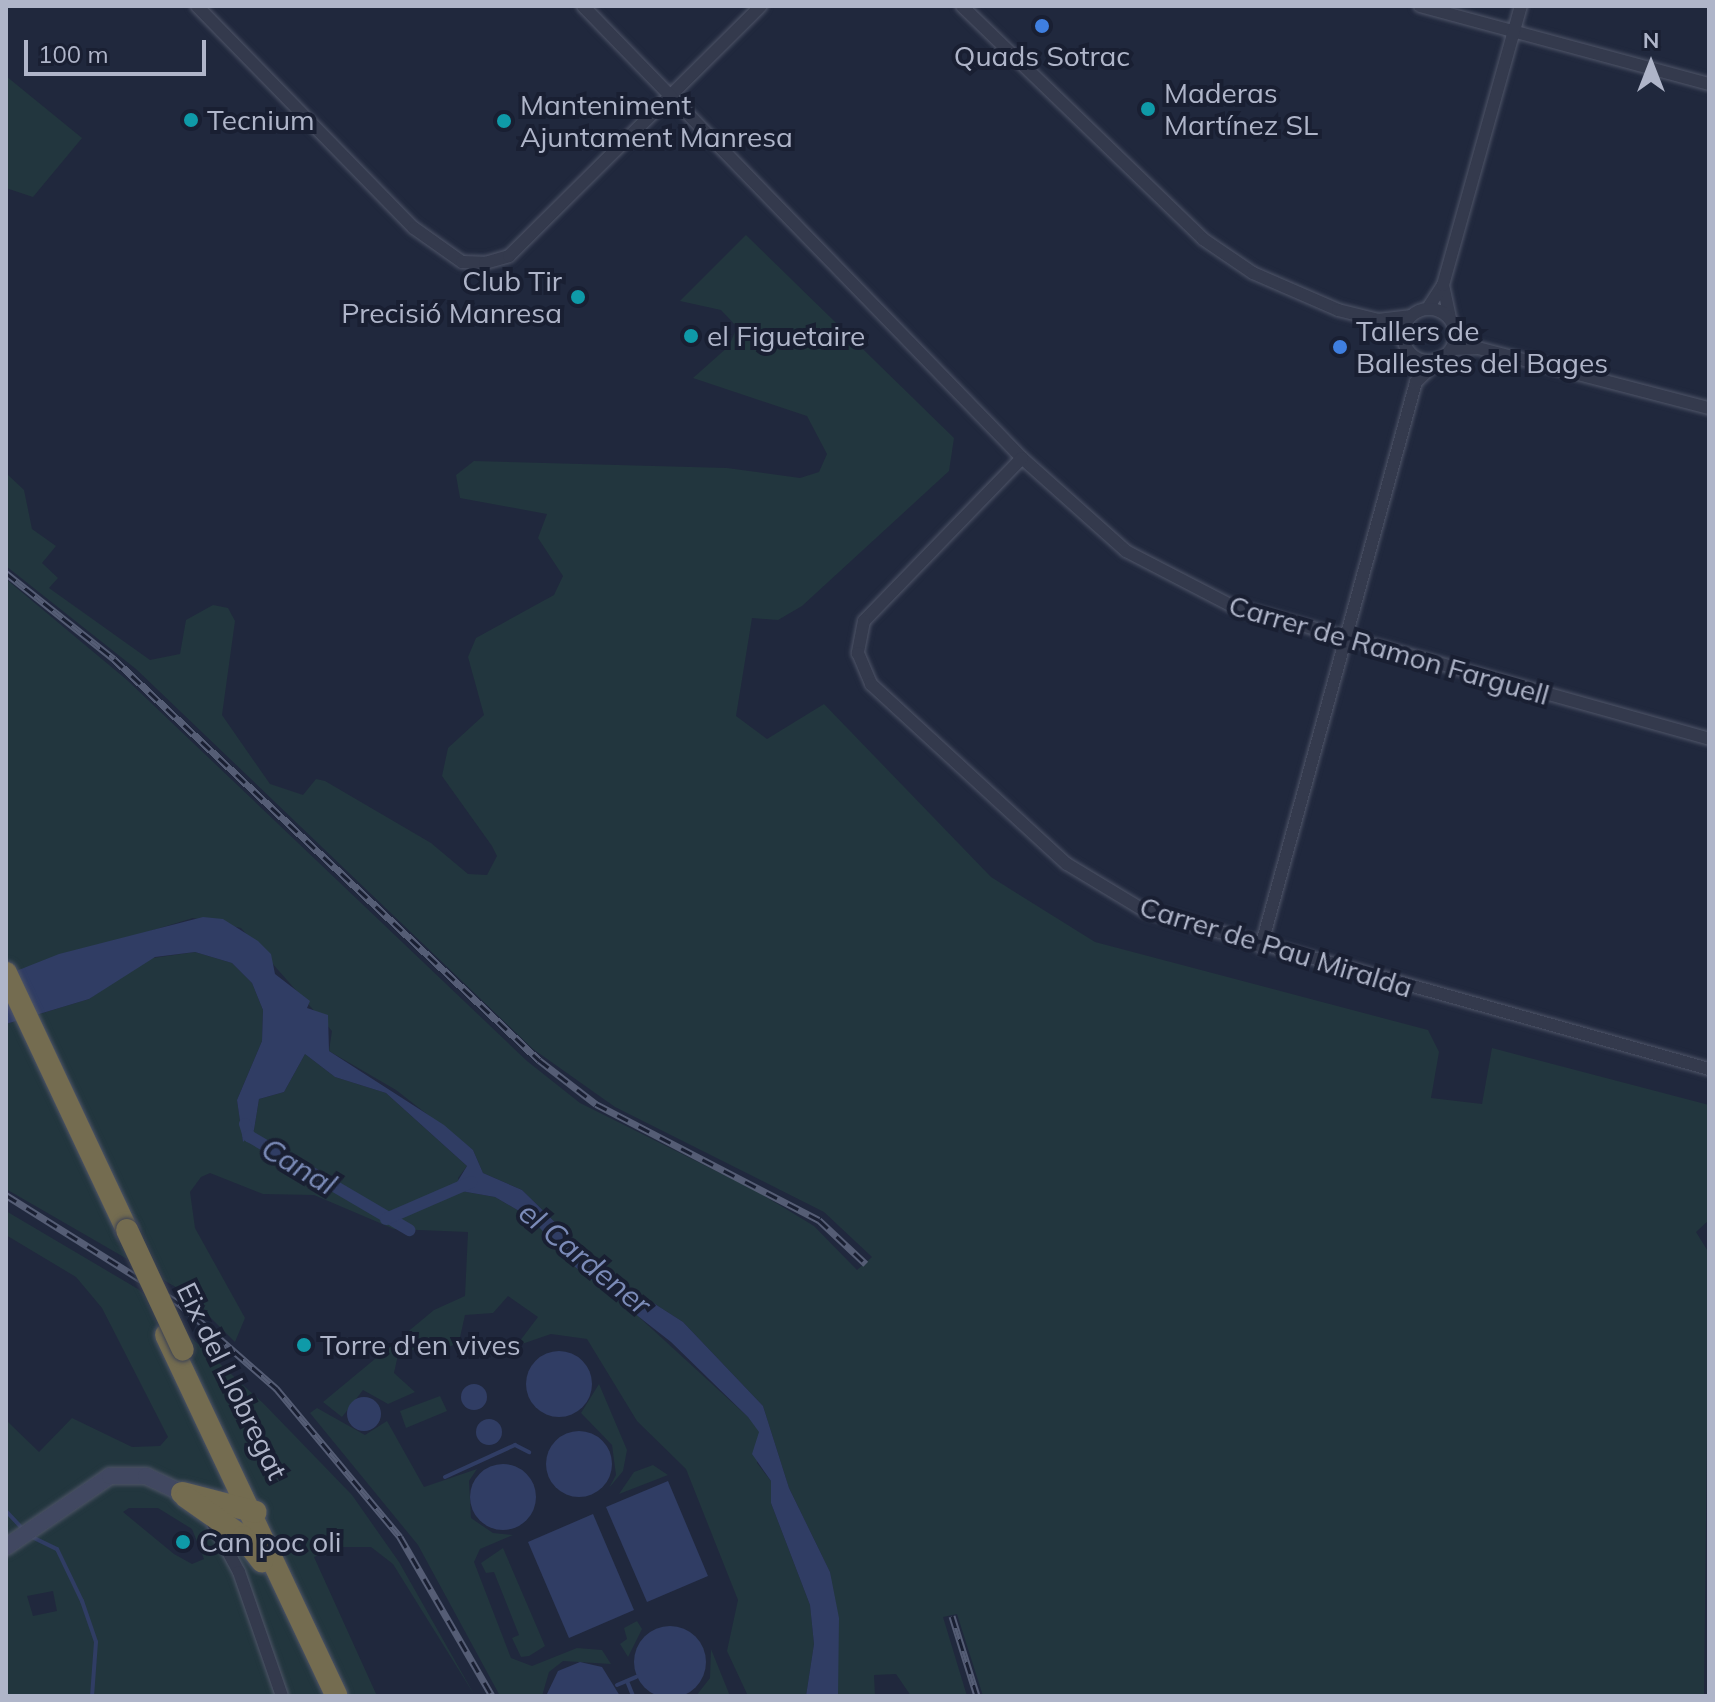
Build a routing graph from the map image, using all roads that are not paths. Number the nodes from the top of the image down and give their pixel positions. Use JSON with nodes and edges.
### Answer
{"nodes":[{"id":1,"x":197,"y":6,"type":"edge"},
{"id":2,"x":583,"y":6,"type":"edge"},
{"id":3,"x":761,"y":6,"type":"edge"},
{"id":4,"x":962,"y":6,"type":"edge"},
{"id":5,"x":1420,"y":6,"type":"edge"},
{"id":6,"x":1521,"y":6,"type":"edge"},
{"id":7,"x":1513,"y":34,"type":"junction"},
{"id":8,"x":1709,"y":84,"type":"edge"},
{"id":9,"x":672,"y":95,"type":"junction"},
{"id":10,"x":1443,"y":285,"type":"junction"},
{"id":11,"x":1428,"y":308,"type":"junction"},
{"id":12,"x":1410,"y":316,"type":"junction"},
{"id":13,"x":1450,"y":318,"type":"junction"},
{"id":14,"x":1378,"y":320,"type":"junction"},
{"id":15,"x":1455,"y":333,"type":"junction"},
{"id":16,"x":1406,"y":346,"type":"junction"},
{"id":17,"x":1478,"y":348,"type":"junction"},
{"id":18,"x":1452,"y":349,"type":"junction"},
{"id":19,"x":1439,"y":360,"type":"junction"},
{"id":20,"x":1416,"y":382,"type":"junction"},
{"id":21,"x":1709,"y":408,"type":"edge"},
{"id":22,"x":1022,"y":458,"type":"junction"},
{"id":23,"x":1345,"y":642,"type":"junction"},
{"id":24,"x":1709,"y":739,"type":"edge"},
{"id":25,"x":1261,"y":947,"type":"junction"},
{"id":26,"x":6,"y":973,"type":"edge"},
{"id":27,"x":6,"y":992,"type":"edge"},
{"id":28,"x":1709,"y":1069,"type":"edge"},
{"id":29,"x":58,"y":1094,"type":"junction"},
{"id":30,"x":233,"y":1465,"type":"junction"},
{"id":31,"x":188,"y":1493,"type":"junction"},
{"id":32,"x":248,"y":1509,"type":"junction"},
{"id":33,"x":215,"y":1520,"type":"junction"},
{"id":34,"x":6,"y":1547,"type":"edge"},
{"id":35,"x":282,"y":1569,"type":"junction"},
{"id":36,"x":282,"y":1696,"type":"edge"},
{"id":37,"x":337,"y":1696,"type":"edge"},
{"id":38,"x":349,"y":1696,"type":"edge"}],
"edges":[{"from":1,"to":9,"type":"street"},
{"from":2,"to":9,"type":"street","name":"Carrer de Ramon Farguell"},
{"from":3,"to":9,"type":"street"},
{"from":4,"to":14,"type":"street"},
{"from":5,"to":7,"type":"street"},
{"from":6,"to":7,"type":"street"},
{"from":7,"to":8,"type":"street"},
{"from":7,"to":10,"type":"street"},
{"from":9,"to":22,"type":"street","name":"Carrer de Ramon Farguell"},
{"from":10,"to":11,"type":"street"},
{"from":10,"to":13,"type":"street"},
{"from":11,"to":12,"type":"street"},
{"from":11,"to":13,"type":"street"},
{"from":12,"to":14,"type":"street"},
{"from":12,"to":16,"type":"street"},
{"from":13,"to":15,"type":"street"},
{"from":14,"to":16,"type":"street"},
{"from":15,"to":17,"type":"street"},
{"from":15,"to":18,"type":"street"},
{"from":16,"to":19,"type":"street"},
{"from":16,"to":20,"type":"street"},
{"from":17,"to":18,"type":"street"},
{"from":17,"to":21,"type":"street"},
{"from":18,"to":19,"type":"street"},
{"from":19,"to":20,"type":"street"},
{"from":20,"to":23,"type":"street"},
{"from":22,"to":23,"type":"street","name":"Carrer de Ramon Farguell"},
{"from":22,"to":25,"type":"street","name":"Carrer de Pau Miralda"},
{"from":23,"to":24,"type":"street","name":"Carrer de Ramon Farguell"},
{"from":23,"to":25,"type":"street"},
{"from":25,"to":28,"type":"street","name":"Carrer de Pau Miralda"},
{"from":26,"to":29,"type":"highway"},
{"from":27,"to":29,"type":"highway"},
{"from":29,"to":30,"type":"highway","name":"Eix del Llobregat","bridge":true},
{"from":30,"to":31,"type":"highway"},
{"from":30,"to":32,"type":"highway"},
{"from":30,"to":35,"type":"highway","name":"Eix del Llobregat"},
{"from":31,"to":32,"type":"highway"},
{"from":31,"to":33,"type":"highway"},
{"from":31,"to":34,"type":"street"},
{"from":32,"to":33,"type":"highway"},
{"from":32,"to":35,"type":"highway"},
{"from":33,"to":35,"type":"highway"},
{"from":33,"to":36,"type":"street"},
{"from":35,"to":37,"type":"highway","name":"Eix del Llobregat"},
{"from":35,"to":38,"type":"highway","name":"Eix del Llobregat"}]}
